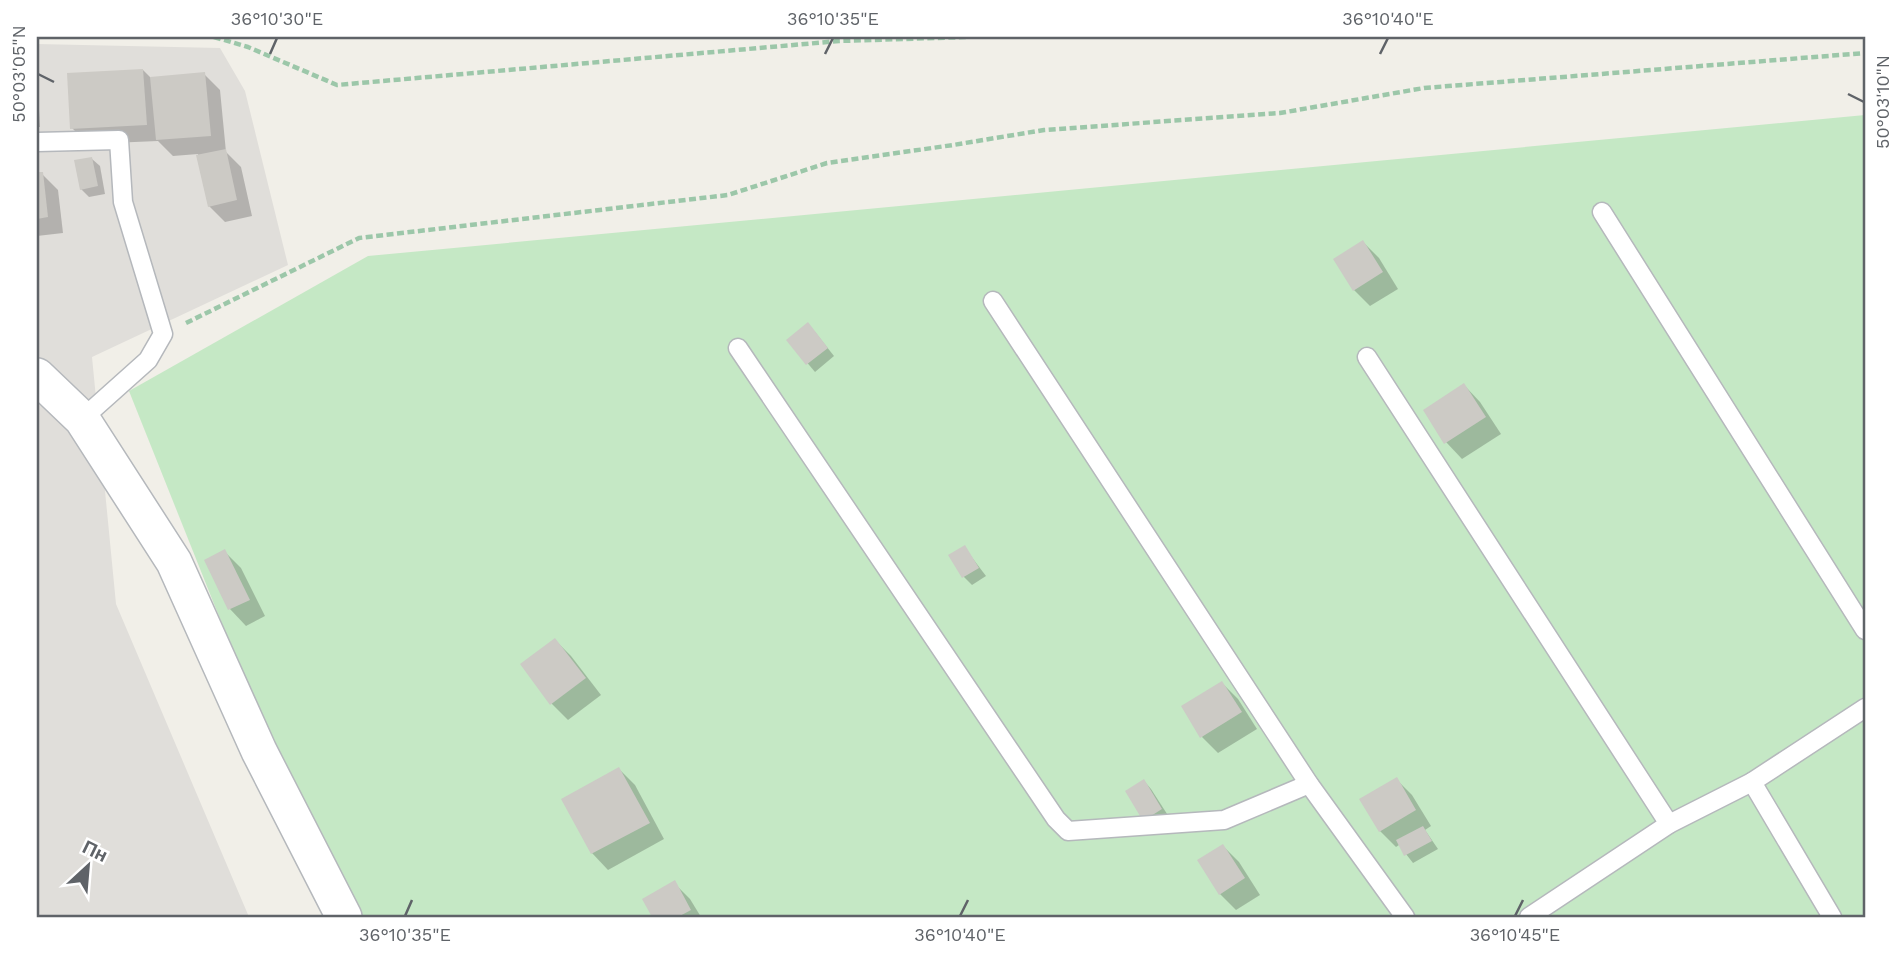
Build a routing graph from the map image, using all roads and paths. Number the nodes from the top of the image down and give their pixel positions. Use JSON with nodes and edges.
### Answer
{"nodes":[{"id":1,"x":214,"y":37,"type":"edge"},
{"id":2,"x":968,"y":37,"type":"edge"},
{"id":3,"x":1865,"y":53,"type":"edge"},
{"id":4,"x":37,"y":142,"type":"edge"},
{"id":5,"x":1602,"y":212,"type":"dead end"},
{"id":6,"x":993,"y":301,"type":"dead end"},
{"id":7,"x":163,"y":334,"type":"junction"},
{"id":8,"x":738,"y":348,"type":"dead end"},
{"id":9,"x":1367,"y":358,"type":"dead end"},
{"id":10,"x":37,"y":376,"type":"edge"},
{"id":11,"x":82,"y":419,"type":"junction"},
{"id":12,"x":1865,"y":630,"type":"edge"},
{"id":13,"x":1865,"y":708,"type":"edge"},
{"id":14,"x":1752,"y":782,"type":"junction"},
{"id":15,"x":1308,"y":784,"type":"junction"},
{"id":16,"x":1669,"y":824,"type":"junction"},
{"id":17,"x":344,"y":917,"type":"edge"},
{"id":18,"x":1405,"y":917,"type":"edge"},
{"id":19,"x":1529,"y":917,"type":"edge"},
{"id":20,"x":1832,"y":917,"type":"edge"}],
"edges":[{"from":1,"to":2,"type":"path"},
{"from":3,"to":7,"type":"path"},
{"from":4,"to":7,"type":"lane"},
{"from":5,"to":12,"type":"lane"},
{"from":6,"to":15,"type":"lane"},
{"from":7,"to":11,"type":"lane"},
{"from":8,"to":15,"type":"lane"},
{"from":9,"to":16,"type":"lane"},
{"from":10,"to":11,"type":"street"},
{"from":11,"to":17,"type":"street"},
{"from":13,"to":14,"type":"lane"},
{"from":14,"to":16,"type":"lane"},
{"from":14,"to":20,"type":"lane"},
{"from":15,"to":18,"type":"lane"},
{"from":16,"to":19,"type":"lane"}]}
